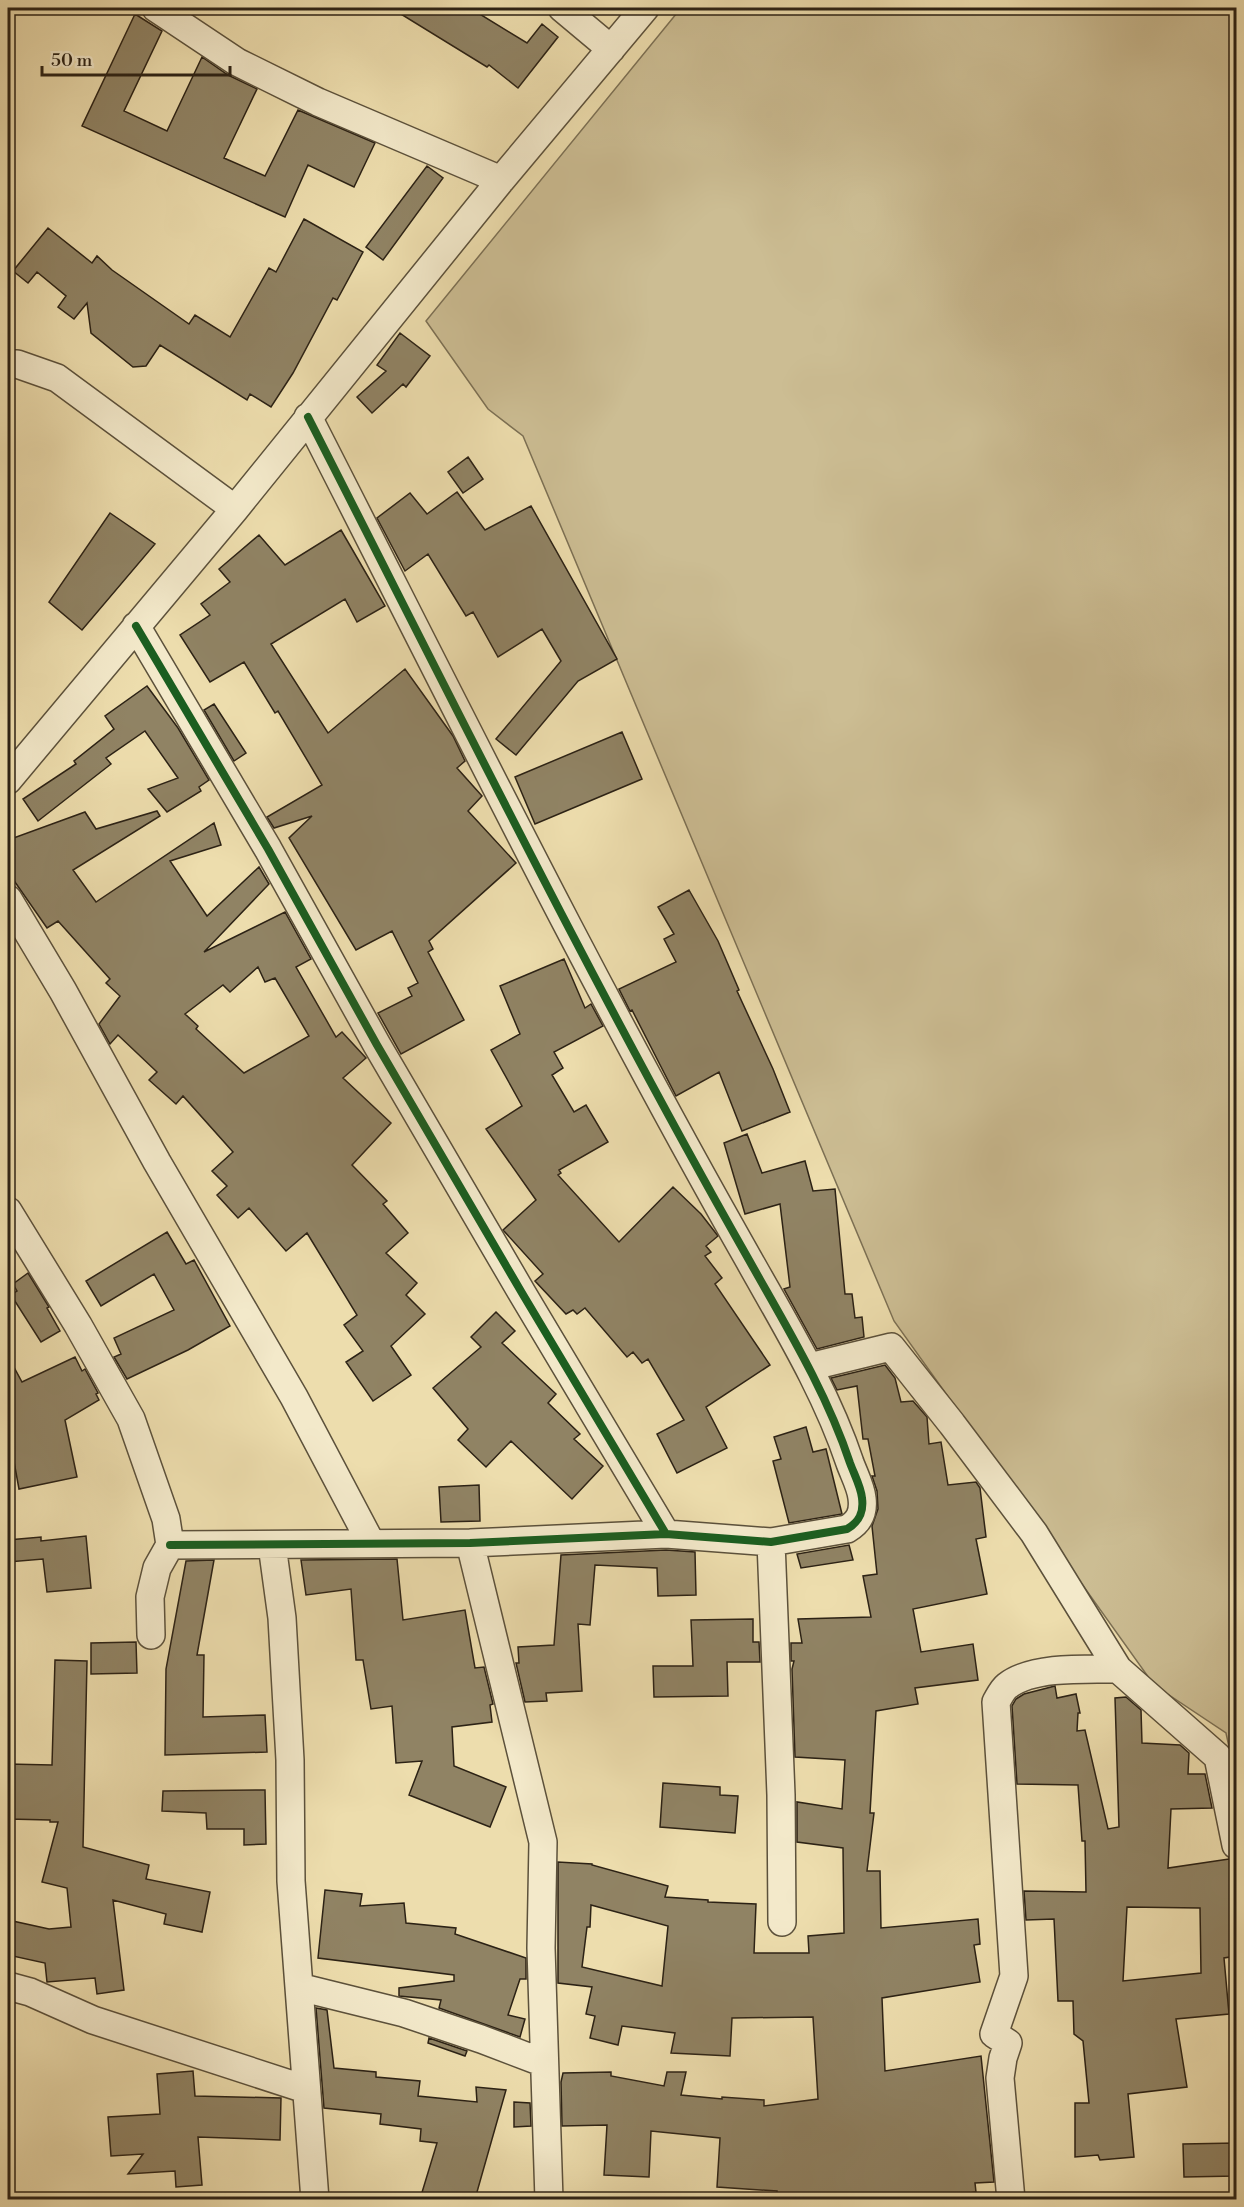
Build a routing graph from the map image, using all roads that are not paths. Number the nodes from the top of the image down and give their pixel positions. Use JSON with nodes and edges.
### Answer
{"nodes":[{"id":1,"x":156,"y":8,"type":"edge"},
{"id":2,"x":562,"y":8,"type":"edge"},
{"id":3,"x":645,"y":8,"type":"edge"},
{"id":4,"x":611,"y":49,"type":"junction"},
{"id":5,"x":501,"y":180,"type":"junction"},
{"id":6,"x":8,"y":364,"type":"edge"},
{"id":7,"x":308,"y":417,"type":"junction"},
{"id":8,"x":235,"y":509,"type":"junction"},
{"id":9,"x":136,"y":626,"type":"junction"},
{"id":10,"x":8,"y":780,"type":"edge"},
{"id":11,"x":8,"y":900,"type":"edge"},
{"id":12,"x":8,"y":1211,"type":"edge"},
{"id":13,"x":809,"y":1367,"type":"junction"},
{"id":14,"x":666,"y":1534,"type":"junction"},
{"id":15,"x":771,"y":1542,"type":"junction"},
{"id":16,"x":371,"y":1543,"type":"junction"},
{"id":17,"x":470,"y":1543,"type":"junction"},
{"id":18,"x":170,"y":1545,"type":"junction"},
{"id":19,"x":272,"y":1545,"type":"junction"},
{"id":20,"x":151,"y":1635,"type":"dead end"},
{"id":21,"x":1118,"y":1670,"type":"junction"},
{"id":22,"x":1236,"y":1845,"type":"edge"},
{"id":23,"x":782,"y":1922,"type":"dead end"},
{"id":24,"x":8,"y":1986,"type":"edge"},
{"id":25,"x":299,"y":1987,"type":"junction"},
{"id":26,"x":544,"y":2063,"type":"junction"},
{"id":27,"x":305,"y":2089,"type":"junction"},
{"id":28,"x":315,"y":2199,"type":"edge"},
{"id":29,"x":549,"y":2199,"type":"edge"},
{"id":30,"x":1011,"y":2199,"type":"edge"}],
"edges":[{"from":1,"to":5,"type":"street"},
{"from":2,"to":4,"type":"street"},
{"from":3,"to":4,"type":"street"},
{"from":4,"to":5,"type":"street"},
{"from":5,"to":7,"type":"street"},
{"from":6,"to":8,"type":"street"},
{"from":7,"to":8,"type":"street"},
{"from":7,"to":13,"type":"street"},
{"from":8,"to":9,"type":"street"},
{"from":9,"to":10,"type":"street"},
{"from":9,"to":14,"type":"street"},
{"from":11,"to":16,"type":"street"},
{"from":12,"to":18,"type":"street"},
{"from":13,"to":15,"type":"street"},
{"from":13,"to":21,"type":"street"},
{"from":14,"to":15,"type":"street"},
{"from":14,"to":17,"type":"street"},
{"from":15,"to":23,"type":"street"},
{"from":16,"to":17,"type":"street"},
{"from":16,"to":19,"type":"street"},
{"from":17,"to":26,"type":"street"},
{"from":18,"to":19,"type":"street"},
{"from":18,"to":20,"type":"street"},
{"from":19,"to":25,"type":"street"},
{"from":21,"to":22,"type":"street"},
{"from":21,"to":30,"type":"street"},
{"from":24,"to":27,"type":"street"},
{"from":25,"to":26,"type":"street"},
{"from":25,"to":27,"type":"street"},
{"from":26,"to":29,"type":"street"},
{"from":27,"to":28,"type":"street"}]}
